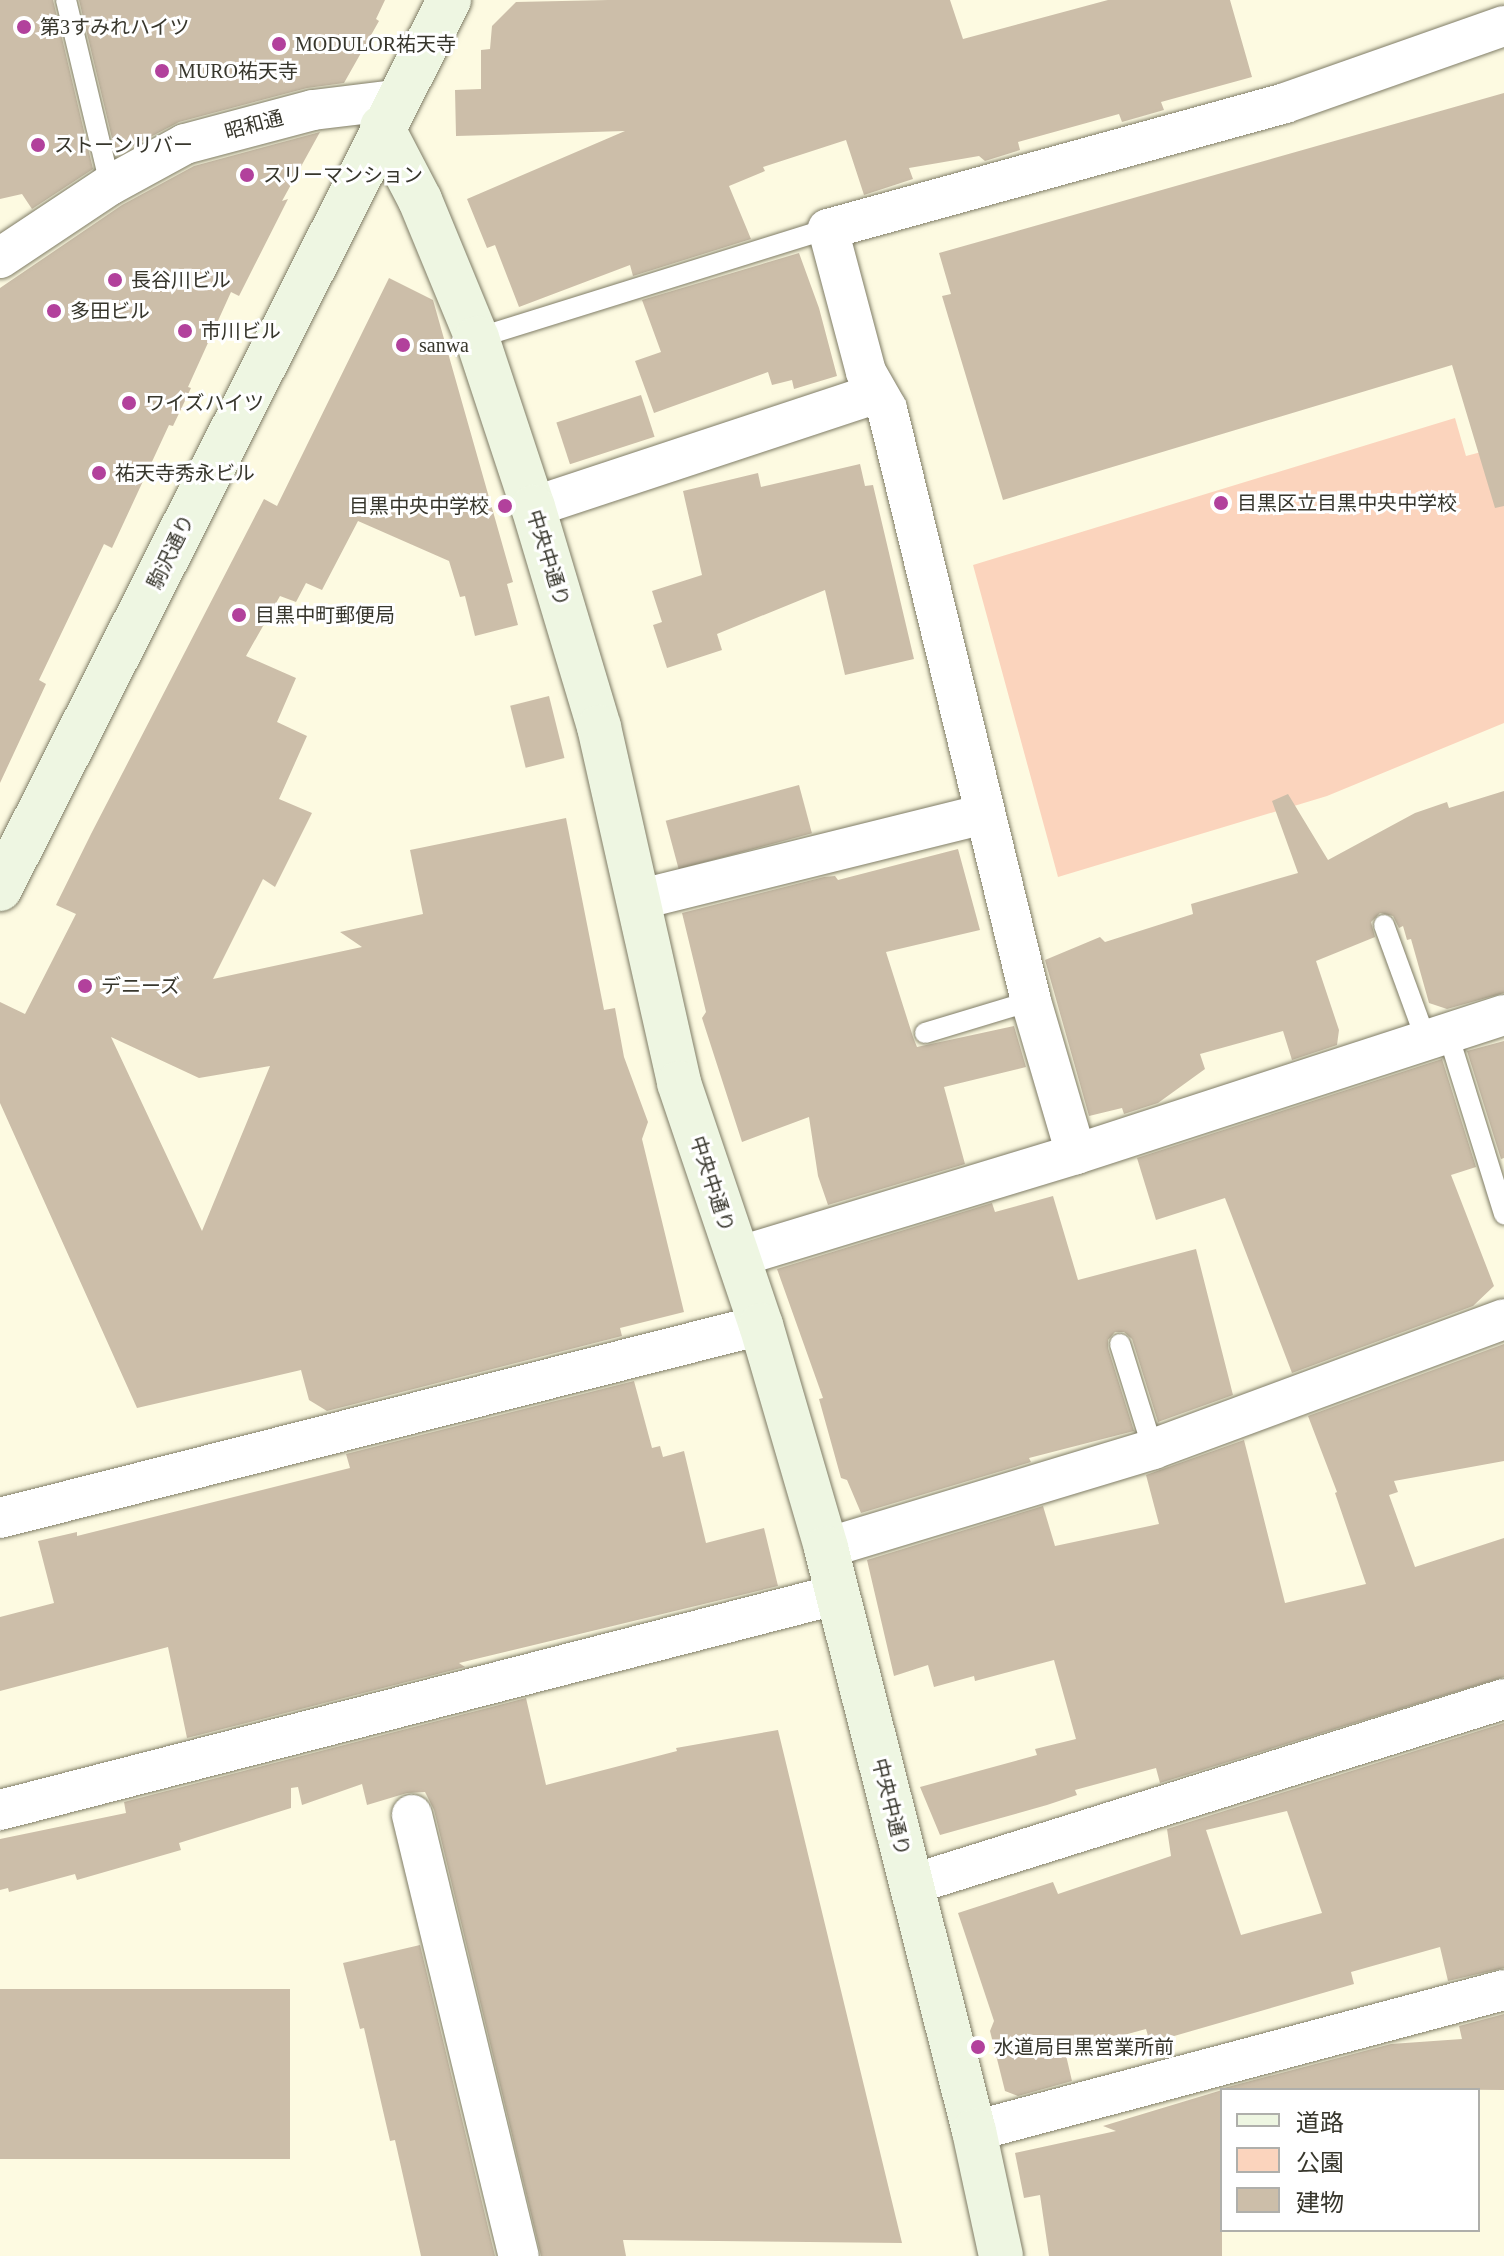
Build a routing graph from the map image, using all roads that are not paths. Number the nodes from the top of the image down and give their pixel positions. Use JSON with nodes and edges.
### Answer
{"nodes":[{"id":1,"x":66,"y":0,"type":"edge"},
{"id":2,"x":449,"y":0,"type":"edge"},
{"id":3,"x":1504,"y":26,"type":"edge"},
{"id":4,"x":389,"y":113,"type":"junction"},
{"id":5,"x":110,"y":185,"type":"junction"},
{"id":6,"x":828,"y":229,"type":"junction"},
{"id":7,"x":0,"y":258,"type":"edge"},
{"id":8,"x":477,"y":338,"type":"junction"},
{"id":9,"x":877,"y":393,"type":"junction"},
{"id":10,"x":533,"y":507,"type":"junction"},
{"id":11,"x":985,"y":814,"type":"junction"},
{"id":12,"x":0,"y":889,"type":"edge"},
{"id":13,"x":637,"y":900,"type":"junction"},
{"id":14,"x":1384,"y":925,"type":"dead end"},
{"id":15,"x":1031,"y":1001,"type":"junction"},
{"id":16,"x":1504,"y":1015,"type":"edge"},
{"id":17,"x":925,"y":1033,"type":"dead end"},
{"id":18,"x":1437,"y":1037,"type":"junction"},
{"id":19,"x":1076,"y":1154,"type":"junction"},
{"id":20,"x":1504,"y":1214,"type":"edge"},
{"id":21,"x":737,"y":1257,"type":"junction"},
{"id":22,"x":1504,"y":1319,"type":"edge"},
{"id":23,"x":761,"y":1325,"type":"junction"},
{"id":24,"x":1120,"y":1344,"type":"dead end"},
{"id":25,"x":1153,"y":1449,"type":"junction"},
{"id":26,"x":0,"y":1518,"type":"edge"},
{"id":27,"x":826,"y":1548,"type":"junction"},
{"id":28,"x":839,"y":1594,"type":"junction"},
{"id":29,"x":1504,"y":1699,"type":"edge"},
{"id":30,"x":0,"y":1810,"type":"edge"},
{"id":31,"x":412,"y":1815,"type":"dead end"},
{"id":32,"x":910,"y":1885,"type":"junction"},
{"id":33,"x":1504,"y":1990,"type":"edge"},
{"id":34,"x":974,"y":2131,"type":"junction"},
{"id":35,"x":519,"y":2256,"type":"edge"},
{"id":36,"x":1001,"y":2256,"type":"edge"}],
"edges":[{"from":1,"to":5,"type":"lane"},
{"from":2,"to":4,"type":"street","name":"駒沢通り"},
{"from":3,"to":6,"type":"street"},
{"from":4,"to":5,"type":"street","name":"昭和通"},
{"from":4,"to":8,"type":"street","name":"中央中通り"},
{"from":4,"to":12,"type":"street","name":"駒沢通り"},
{"from":5,"to":7,"type":"street","name":"昭和通"},
{"from":6,"to":8,"type":"lane"},
{"from":6,"to":9,"type":"street"},
{"from":8,"to":10,"type":"street","name":"中央中通り"},
{"from":9,"to":10,"type":"street"},
{"from":9,"to":11,"type":"street"},
{"from":10,"to":13,"type":"street","name":"中央中通り"},
{"from":11,"to":13,"type":"street"},
{"from":11,"to":15,"type":"street"},
{"from":13,"to":21,"type":"street","name":"中央中通り"},
{"from":14,"to":18,"type":"lane"},
{"from":15,"to":17,"type":"lane"},
{"from":15,"to":19,"type":"street"},
{"from":16,"to":18,"type":"street"},
{"from":18,"to":19,"type":"street"},
{"from":18,"to":20,"type":"lane"},
{"from":19,"to":21,"type":"street"},
{"from":21,"to":23,"type":"street","name":"中央中通り"},
{"from":22,"to":25,"type":"street"},
{"from":23,"to":26,"type":"street"},
{"from":23,"to":27,"type":"street","name":"中央中通り"},
{"from":24,"to":25,"type":"lane"},
{"from":25,"to":27,"type":"street"},
{"from":27,"to":28,"type":"street","name":"中央中通り"},
{"from":28,"to":30,"type":"street"},
{"from":28,"to":32,"type":"street","name":"中央中通り"},
{"from":29,"to":32,"type":"street"},
{"from":31,"to":35,"type":"street"},
{"from":32,"to":34,"type":"street","name":"中央中通り"},
{"from":33,"to":34,"type":"street"},
{"from":34,"to":36,"type":"street","name":"中央中通り"}]}
